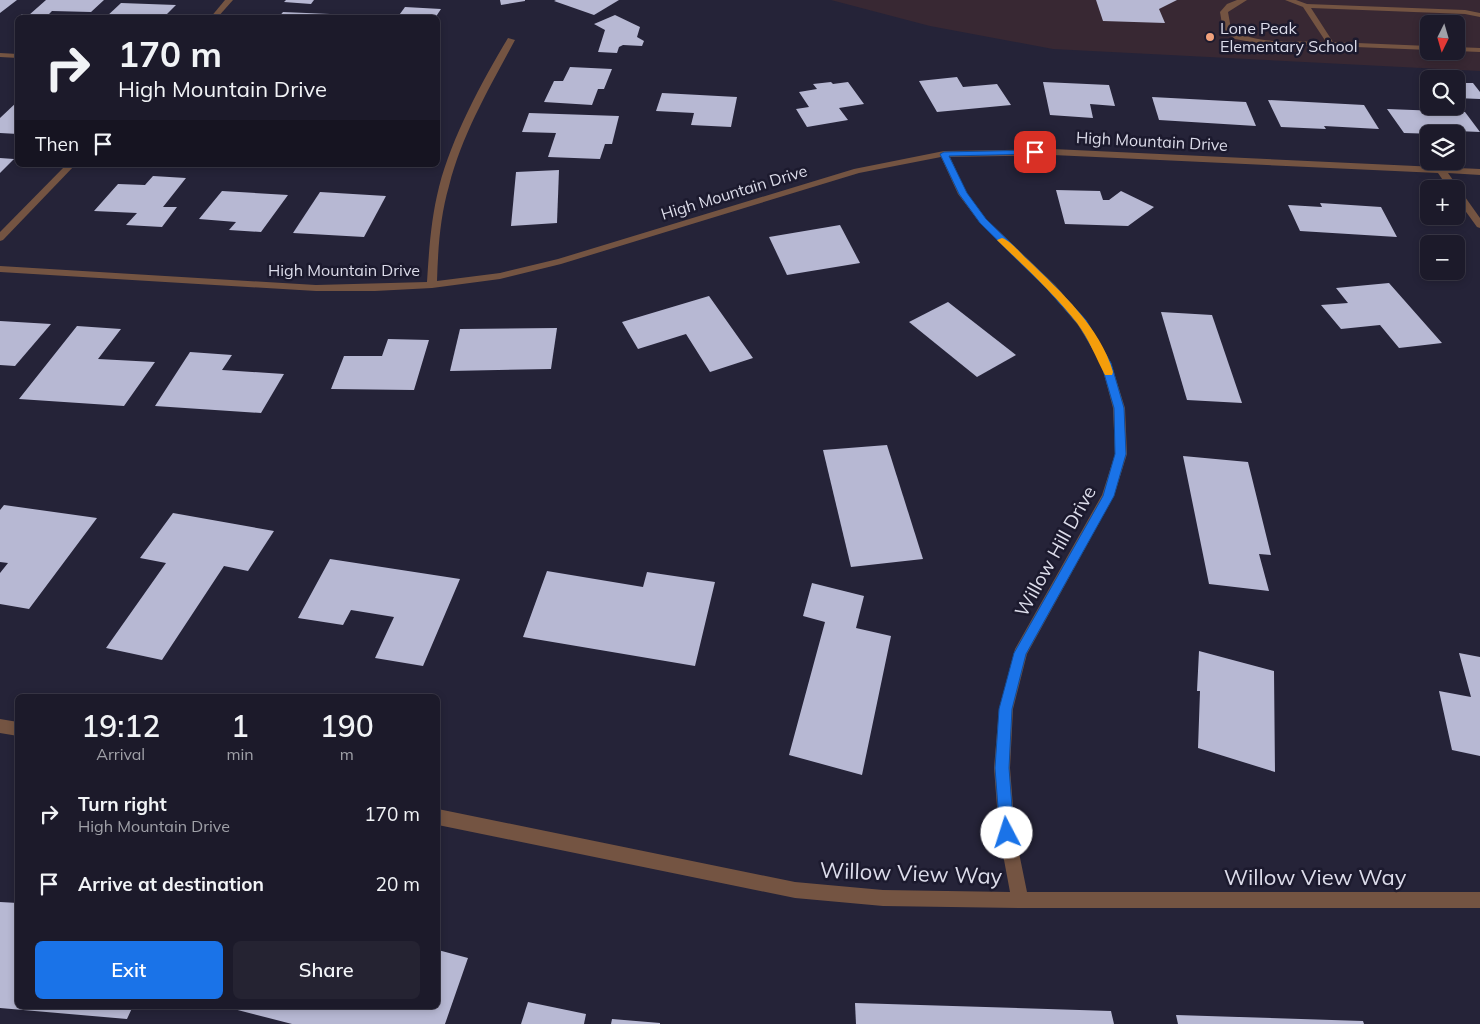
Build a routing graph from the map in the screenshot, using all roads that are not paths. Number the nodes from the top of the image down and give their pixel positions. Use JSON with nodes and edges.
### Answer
{"nodes":[{"id":1,"x":229,"y":0,"type":"edge"},
{"id":2,"x":1243,"y":0,"type":"edge"},
{"id":3,"x":1289,"y":0,"type":"edge"},
{"id":4,"x":1306,"y":6,"type":"junction"},
{"id":5,"x":216,"y":15,"type":"edge"},
{"id":6,"x":1480,"y":15,"type":"edge"},
{"id":7,"x":511,"y":40,"type":"dead end"},
{"id":8,"x":1331,"y":44,"type":"junction"},
{"id":9,"x":1420,"y":48,"type":"edge"},
{"id":10,"x":1465,"y":49,"type":"edge"},
{"id":11,"x":1480,"y":50,"type":"edge"},
{"id":12,"x":0,"y":55,"type":"edge"},
{"id":13,"x":15,"y":56,"type":"edge"},
{"id":14,"x":944,"y":154,"type":"junction"},
{"id":15,"x":69,"y":167,"type":"edge"},
{"id":16,"x":1420,"y":169,"type":"edge"},
{"id":17,"x":1441,"y":170,"type":"joint"},
{"id":18,"x":1480,"y":172,"type":"edge"},
{"id":19,"x":1448,"y":180,"type":"edge"},
{"id":20,"x":1465,"y":204,"type":"edge"},
{"id":21,"x":1480,"y":225,"type":"edge"},
{"id":22,"x":0,"y":238,"type":"edge"},
{"id":23,"x":0,"y":269,"type":"edge"},
{"id":24,"x":432,"y":285,"type":"junction"},
{"id":25,"x":0,"y":726,"type":"edge"},
{"id":26,"x":15,"y":728,"type":"edge"},
{"id":27,"x":440,"y":817,"type":"edge"},
{"id":28,"x":1020,"y":900,"type":"junction"},
{"id":29,"x":1480,"y":900,"type":"edge"}],
"edges":[{"from":1,"to":5,"type":"street"},
{"from":2,"to":8,"type":"street"},
{"from":3,"to":4,"type":"street"},
{"from":4,"to":6,"type":"street"},
{"from":4,"to":8,"type":"street"},
{"from":7,"to":24,"type":"street"},
{"from":8,"to":9,"type":"street"},
{"from":10,"to":11,"type":"street"},
{"from":12,"to":13,"type":"street"},
{"from":14,"to":16,"type":"street","name":"High Mountain Drive"},
{"from":14,"to":24,"type":"street","name":"High Mountain Drive"},
{"from":14,"to":28,"type":"street","name":"Willow Hill Drive"},
{"from":15,"to":22,"type":"street"},
{"from":17,"to":18,"type":"street","name":"High Mountain Drive"},
{"from":17,"to":19,"type":"street"},
{"from":20,"to":21,"type":"street"},
{"from":23,"to":24,"type":"street","name":"High Mountain Drive"},
{"from":25,"to":26,"type":"street"},
{"from":27,"to":28,"type":"street","name":"Willow View Way"},
{"from":28,"to":29,"type":"street","name":"Willow View Way"}]}
